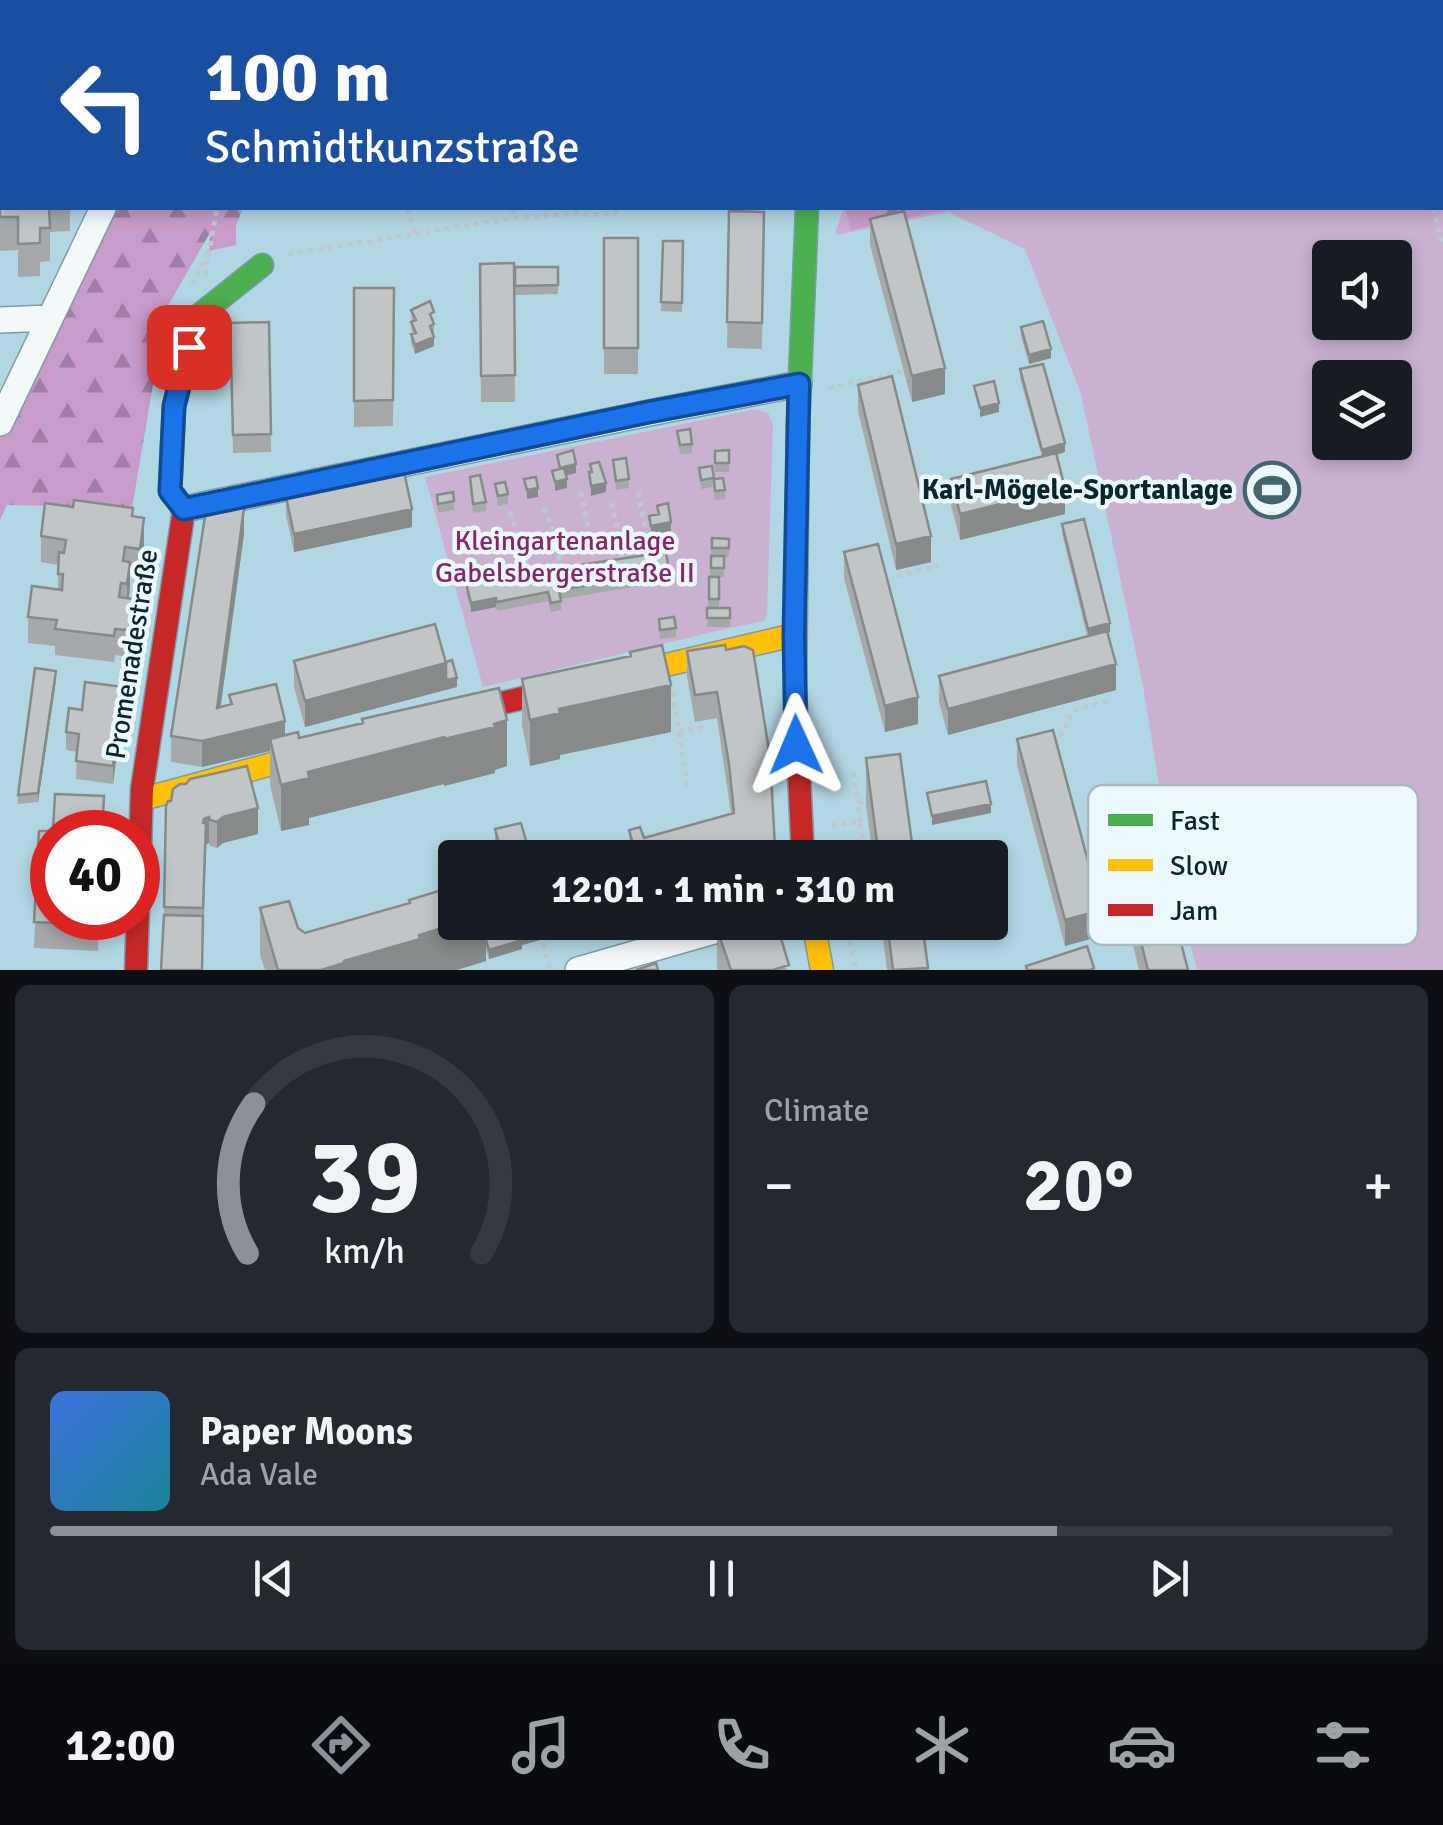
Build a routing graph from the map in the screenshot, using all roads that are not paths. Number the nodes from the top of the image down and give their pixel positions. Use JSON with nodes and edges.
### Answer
{"nodes":[{"id":1,"x":102,"y":210,"type":"edge"},
{"id":2,"x":807,"y":210,"type":"edge"},
{"id":3,"x":270,"y":260,"type":"road end"},
{"id":4,"x":48,"y":318,"type":"junction"},
{"id":5,"x":0,"y":320,"type":"edge"},
{"id":6,"x":799,"y":384,"type":"junction"},
{"id":7,"x":0,"y":423,"type":"edge"},
{"id":8,"x":184,"y":509,"type":"junction"},
{"id":9,"x":794,"y":635,"type":"junction"},
{"id":10,"x":440,"y":719,"type":"edge"},
{"id":11,"x":347,"y":744,"type":"edge"},
{"id":12,"x":143,"y":799,"type":"junction"},
{"id":13,"x":802,"y":840,"type":"edge"},
{"id":14,"x":682,"y":940,"type":"edge"},
{"id":15,"x":816,"y":940,"type":"edge"},
{"id":16,"x":136,"y":970,"type":"edge"},
{"id":17,"x":578,"y":970,"type":"edge"},
{"id":18,"x":822,"y":970,"type":"edge"}],
"edges":[{"from":1,"to":4,"type":"street"},
{"from":2,"to":6,"type":"street"},
{"from":3,"to":8,"type":"street","name":"Promenadestraße"},
{"from":4,"to":5,"type":"street"},
{"from":4,"to":7,"type":"street"},
{"from":6,"to":8,"type":"street"},
{"from":6,"to":9,"type":"street"},
{"from":8,"to":12,"type":"street","name":"Promenadestraße"},
{"from":9,"to":10,"type":"street"},
{"from":9,"to":13,"type":"street"},
{"from":11,"to":12,"type":"street"},
{"from":12,"to":16,"type":"street","name":"Promenadestraße"},
{"from":14,"to":17,"type":"street"},
{"from":15,"to":18,"type":"street"}]}
